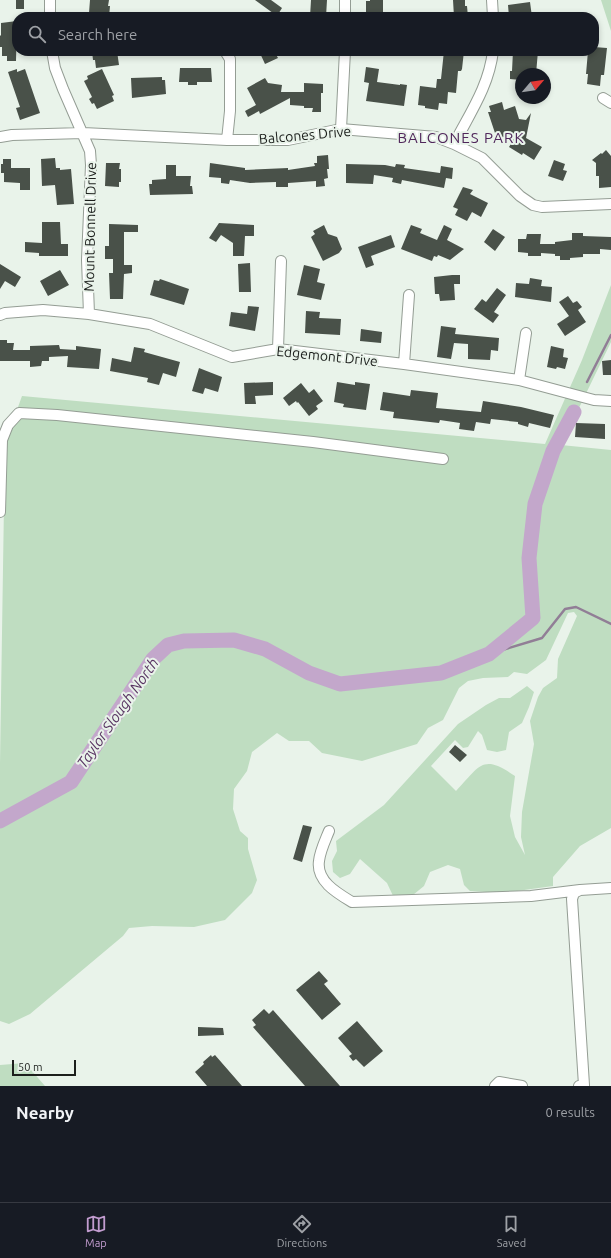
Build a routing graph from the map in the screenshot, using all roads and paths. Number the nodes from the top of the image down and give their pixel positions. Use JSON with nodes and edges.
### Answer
{"nodes":[{"id":1,"x":50,"y":0,"type":"edge"},
{"id":2,"x":345,"y":0,"type":"edge"},
{"id":3,"x":492,"y":0,"type":"edge"},
{"id":4,"x":50,"y":12,"type":"edge"},
{"id":5,"x":345,"y":12,"type":"edge"},
{"id":6,"x":493,"y":12,"type":"edge"},
{"id":7,"x":53,"y":56,"type":"edge"},
{"id":8,"x":228,"y":56,"type":"edge"},
{"id":9,"x":345,"y":56,"type":"edge"},
{"id":10,"x":493,"y":56,"type":"edge"},
{"id":11,"x":341,"y":129,"type":"junction"},
{"id":12,"x":83,"y":133,"type":"junction"},
{"id":13,"x":0,"y":137,"type":"edge"},
{"id":14,"x":227,"y":140,"type":"junction"},
{"id":15,"x":454,"y":144,"type":"junction"},
{"id":16,"x":611,"y":204,"type":"edge"},
{"id":17,"x":281,"y":261,"type":"dead end"},
{"id":18,"x":409,"y":294,"type":"dead end"},
{"id":19,"x":89,"y":314,"type":"junction"},
{"id":20,"x":0,"y":315,"type":"edge"},
{"id":21,"x":526,"y":333,"type":"dead end"},
{"id":22,"x":278,"y":349,"type":"junction"},
{"id":23,"x":404,"y":364,"type":"junction"},
{"id":24,"x":519,"y":380,"type":"junction"},
{"id":25,"x":611,"y":401,"type":"edge"},
{"id":26,"x":443,"y":459,"type":"dead end"},
{"id":27,"x":0,"y":512,"type":"edge"},
{"id":28,"x":329,"y":831,"type":"dead end"},
{"id":29,"x":611,"y":888,"type":"edge"},
{"id":30,"x":580,"y":890,"type":"junction"},
{"id":31,"x":495,"y":1086,"type":"edge"},
{"id":32,"x":522,"y":1086,"type":"edge"},
{"id":33,"x":579,"y":1086,"type":"edge"}],
"edges":[{"from":1,"to":4,"type":"street"},
{"from":2,"to":5,"type":"street"},
{"from":3,"to":6,"type":"street"},
{"from":7,"to":12,"type":"street","name":"Mount Bonnell Drive"},
{"from":8,"to":14,"type":"street"},
{"from":9,"to":11,"type":"street"},
{"from":10,"to":15,"type":"street"},
{"from":11,"to":14,"type":"street","name":"Balcones Drive"},
{"from":11,"to":15,"type":"street","name":"Balcones Drive"},
{"from":12,"to":13,"type":"street","name":"Balcones Drive"},
{"from":12,"to":14,"type":"street","name":"Balcones Drive"},
{"from":12,"to":19,"type":"street","name":"Mount Bonnell Drive"},
{"from":15,"to":16,"type":"street","name":"Balcones Drive"},
{"from":17,"to":22,"type":"street"},
{"from":18,"to":23,"type":"street"},
{"from":19,"to":20,"type":"street","name":"Edgemont Drive"},
{"from":19,"to":22,"type":"street","name":"Edgemont Drive"},
{"from":21,"to":24,"type":"street"},
{"from":22,"to":23,"type":"street","name":"Edgemont Drive"},
{"from":23,"to":24,"type":"street","name":"Edgemont Drive"},
{"from":24,"to":25,"type":"street","name":"Edgemont Drive"},
{"from":26,"to":27,"type":"street"},
{"from":28,"to":30,"type":"street"},
{"from":29,"to":30,"type":"street"},
{"from":30,"to":33,"type":"street"},
{"from":31,"to":32,"type":"street"}]}
